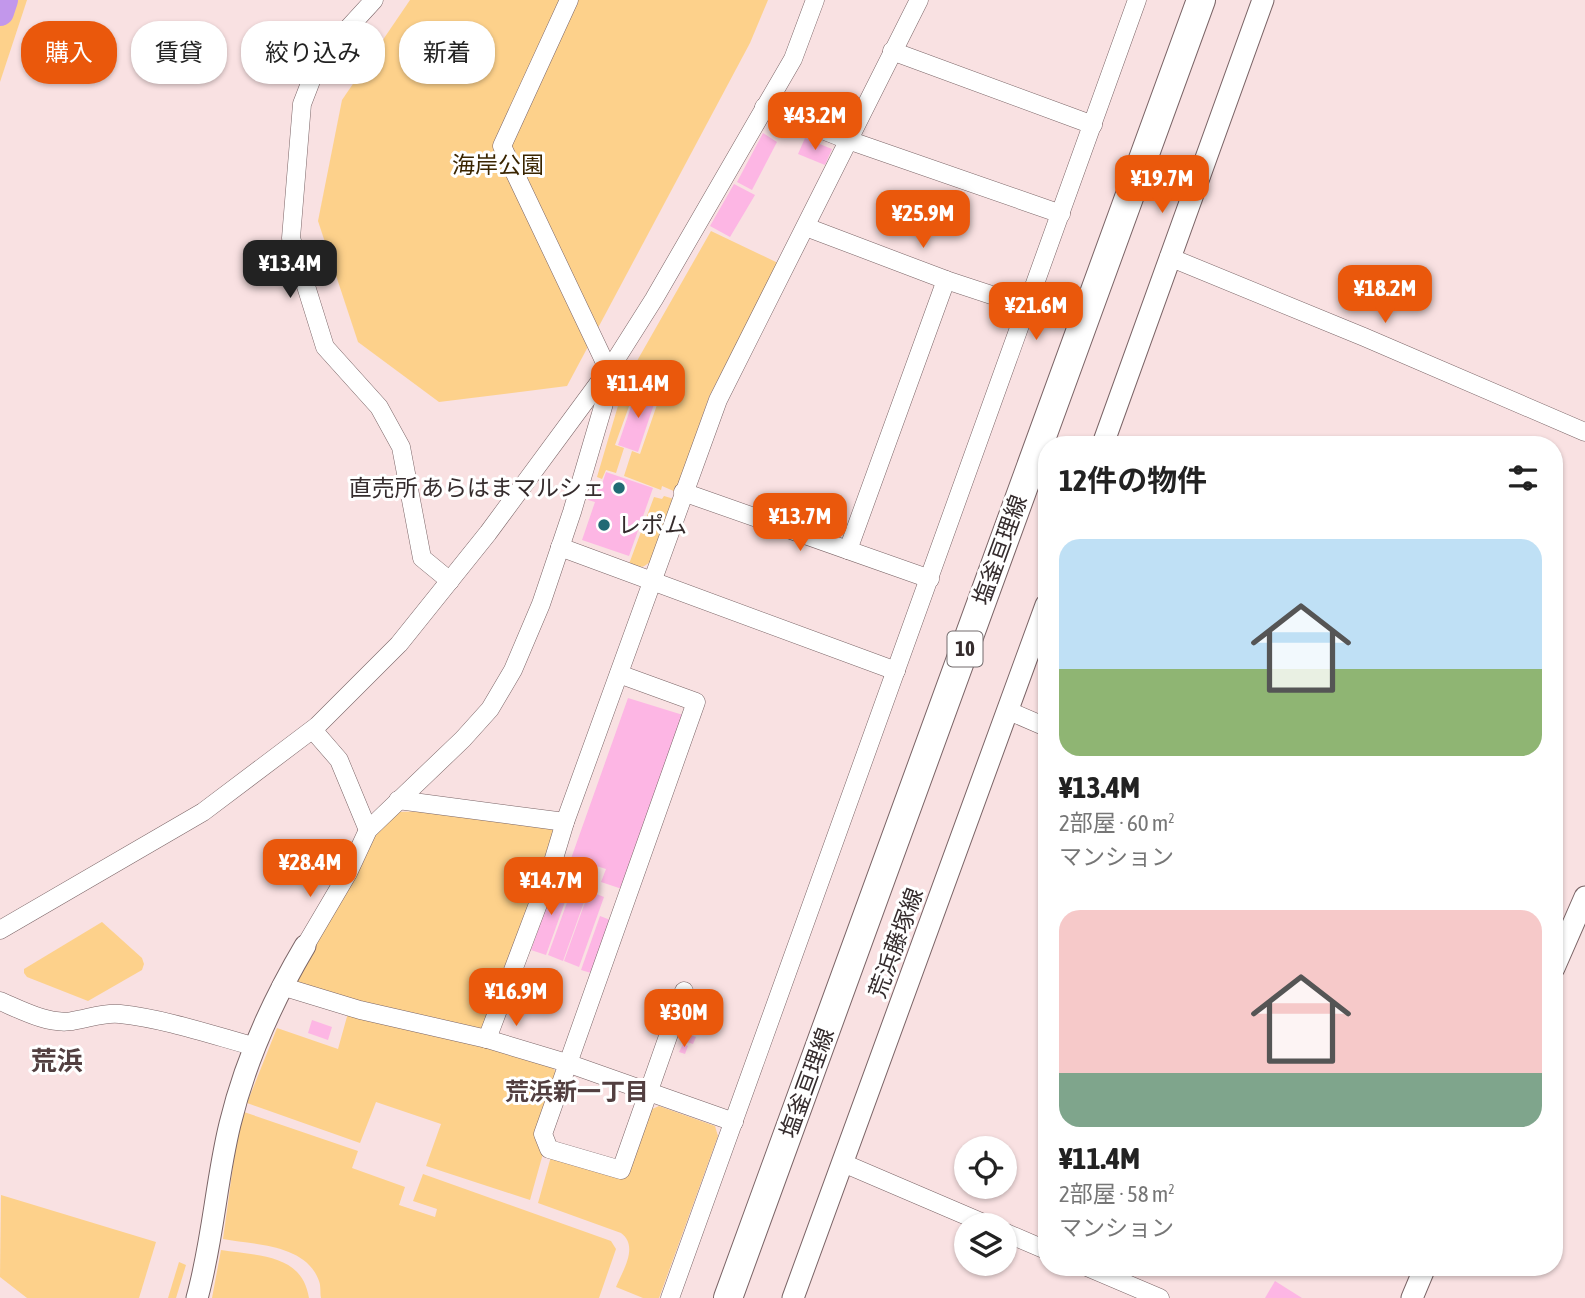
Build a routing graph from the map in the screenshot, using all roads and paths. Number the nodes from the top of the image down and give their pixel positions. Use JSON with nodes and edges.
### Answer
{"nodes":[{"id":1,"x":374,"y":0,"type":"edge"},
{"id":2,"x":569,"y":0,"type":"edge"},
{"id":3,"x":815,"y":0,"type":"edge"},
{"id":4,"x":919,"y":0,"type":"edge"},
{"id":5,"x":1137,"y":0,"type":"edge"},
{"id":6,"x":1201,"y":0,"type":"edge"},
{"id":7,"x":1263,"y":0,"type":"edge"},
{"id":8,"x":892,"y":51,"type":"junction"},
{"id":9,"x":764,"y":107,"type":"junction"},
{"id":10,"x":1093,"y":125,"type":"junction"},
{"id":11,"x":848,"y":140,"type":"junction"},
{"id":12,"x":1061,"y":214,"type":"junction"},
{"id":13,"x":806,"y":227,"type":"junction"},
{"id":14,"x":1169,"y":257,"type":"junction"},
{"id":15,"x":946,"y":280,"type":"junction"},
{"id":16,"x":1028,"y":307,"type":"junction"},
{"id":17,"x":613,"y":362,"type":"junction"},
{"id":18,"x":1585,"y":432,"type":"edge"},
{"id":19,"x":1042,"y":436,"type":"edge"},
{"id":20,"x":1106,"y":436,"type":"edge"},
{"id":21,"x":1038,"y":447,"type":"edge"},
{"id":22,"x":683,"y":492,"type":"junction"},
{"id":23,"x":560,"y":547,"type":"junction"},
{"id":24,"x":848,"y":550,"type":"junction"},
{"id":25,"x":930,"y":579,"type":"junction"},
{"id":26,"x":450,"y":581,"type":"junction"},
{"id":27,"x":652,"y":582,"type":"junction"},
{"id":28,"x":1038,"y":628,"type":"edge"},
{"id":29,"x":897,"y":671,"type":"junction"},
{"id":30,"x":619,"y":674,"type":"junction"},
{"id":31,"x":1009,"y":711,"type":"junction"},
{"id":32,"x":1038,"y":724,"type":"edge"},
{"id":33,"x":313,"y":730,"type":"junction"},
{"id":34,"x":398,"y":800,"type":"junction"},
{"id":35,"x":565,"y":822,"type":"junction"},
{"id":36,"x":368,"y":830,"type":"junction"},
{"id":37,"x":1585,"y":897,"type":"edge"},
{"id":38,"x":0,"y":930,"type":"edge"},
{"id":39,"x":1563,"y":942,"type":"edge"},
{"id":40,"x":305,"y":946,"type":"joint"},
{"id":41,"x":281,"y":986,"type":"junction"},
{"id":42,"x":684,"y":991,"type":"dead end"},
{"id":43,"x":0,"y":1001,"type":"edge"},
{"id":44,"x":487,"y":1040,"type":"junction"},
{"id":45,"x":256,"y":1047,"type":"junction"},
{"id":46,"x":567,"y":1063,"type":"junction"},
{"id":47,"x":649,"y":1093,"type":"junction"},
{"id":48,"x":734,"y":1122,"type":"junction"},
{"id":49,"x":843,"y":1163,"type":"junction"},
{"id":50,"x":960,"y":1213,"type":"edge"},
{"id":51,"x":1017,"y":1238,"type":"edge"},
{"id":52,"x":1038,"y":1247,"type":"edge"},
{"id":53,"x":1108,"y":1276,"type":"edge"},
{"id":54,"x":1421,"y":1276,"type":"edge"},
{"id":55,"x":197,"y":1298,"type":"edge"},
{"id":56,"x":670,"y":1298,"type":"edge"},
{"id":57,"x":728,"y":1298,"type":"edge"},
{"id":58,"x":793,"y":1298,"type":"edge"},
{"id":59,"x":1160,"y":1298,"type":"edge"},
{"id":60,"x":1412,"y":1298,"type":"edge"}],
"edges":[{"from":1,"to":26,"type":"street"},
{"from":2,"to":17,"type":"street"},
{"from":3,"to":9,"type":"street"},
{"from":4,"to":8,"type":"street"},
{"from":5,"to":10,"type":"street"},
{"from":6,"to":19,"type":"main road","name":"塩釜亘理線","number":"10"},
{"from":7,"to":14,"type":"street"},
{"from":8,"to":10,"type":"street"},
{"from":8,"to":11,"type":"street"},
{"from":9,"to":11,"type":"street"},
{"from":9,"to":17,"type":"street"},
{"from":10,"to":12,"type":"street"},
{"from":11,"to":12,"type":"street"},
{"from":11,"to":13,"type":"street"},
{"from":12,"to":16,"type":"street"},
{"from":13,"to":15,"type":"street"},
{"from":13,"to":22,"type":"street"},
{"from":14,"to":18,"type":"street"},
{"from":14,"to":20,"type":"street"},
{"from":15,"to":16,"type":"street"},
{"from":15,"to":24,"type":"street"},
{"from":16,"to":25,"type":"street"},
{"from":17,"to":23,"type":"street"},
{"from":17,"to":26,"type":"street"},
{"from":21,"to":57,"type":"main road","name":"塩釜亘理線","number":"10"},
{"from":22,"to":24,"type":"street"},
{"from":22,"to":27,"type":"street"},
{"from":23,"to":27,"type":"street"},
{"from":23,"to":34,"type":"street"},
{"from":24,"to":25,"type":"street"},
{"from":25,"to":29,"type":"street"},
{"from":26,"to":33,"type":"street"},
{"from":27,"to":29,"type":"street"},
{"from":27,"to":30,"type":"street"},
{"from":28,"to":31,"type":"street","name":"荒浜藤塚線"},
{"from":29,"to":48,"type":"street"},
{"from":30,"to":35,"type":"street"},
{"from":30,"to":46,"type":"street"},
{"from":31,"to":32,"type":"street"},
{"from":31,"to":49,"type":"street","name":"荒浜藤塚線"},
{"from":33,"to":36,"type":"street"},
{"from":33,"to":38,"type":"street"},
{"from":34,"to":35,"type":"street"},
{"from":34,"to":36,"type":"street"},
{"from":35,"to":44,"type":"street"},
{"from":36,"to":40,"type":"street"},
{"from":37,"to":39,"type":"street"},
{"from":40,"to":41,"type":"street"},
{"from":41,"to":44,"type":"street"},
{"from":41,"to":45,"type":"street"},
{"from":42,"to":47,"type":"street"},
{"from":43,"to":45,"type":"street"},
{"from":44,"to":46,"type":"street"},
{"from":45,"to":55,"type":"street"},
{"from":46,"to":47,"type":"street"},
{"from":46,"to":47,"type":"street"},
{"from":47,"to":48,"type":"street"},
{"from":48,"to":56,"type":"street"},
{"from":49,"to":50,"type":"street"},
{"from":49,"to":58,"type":"street","name":"荒浜藤塚線"},
{"from":51,"to":52,"type":"street"},
{"from":53,"to":59,"type":"street"},
{"from":54,"to":60,"type":"street"}]}
